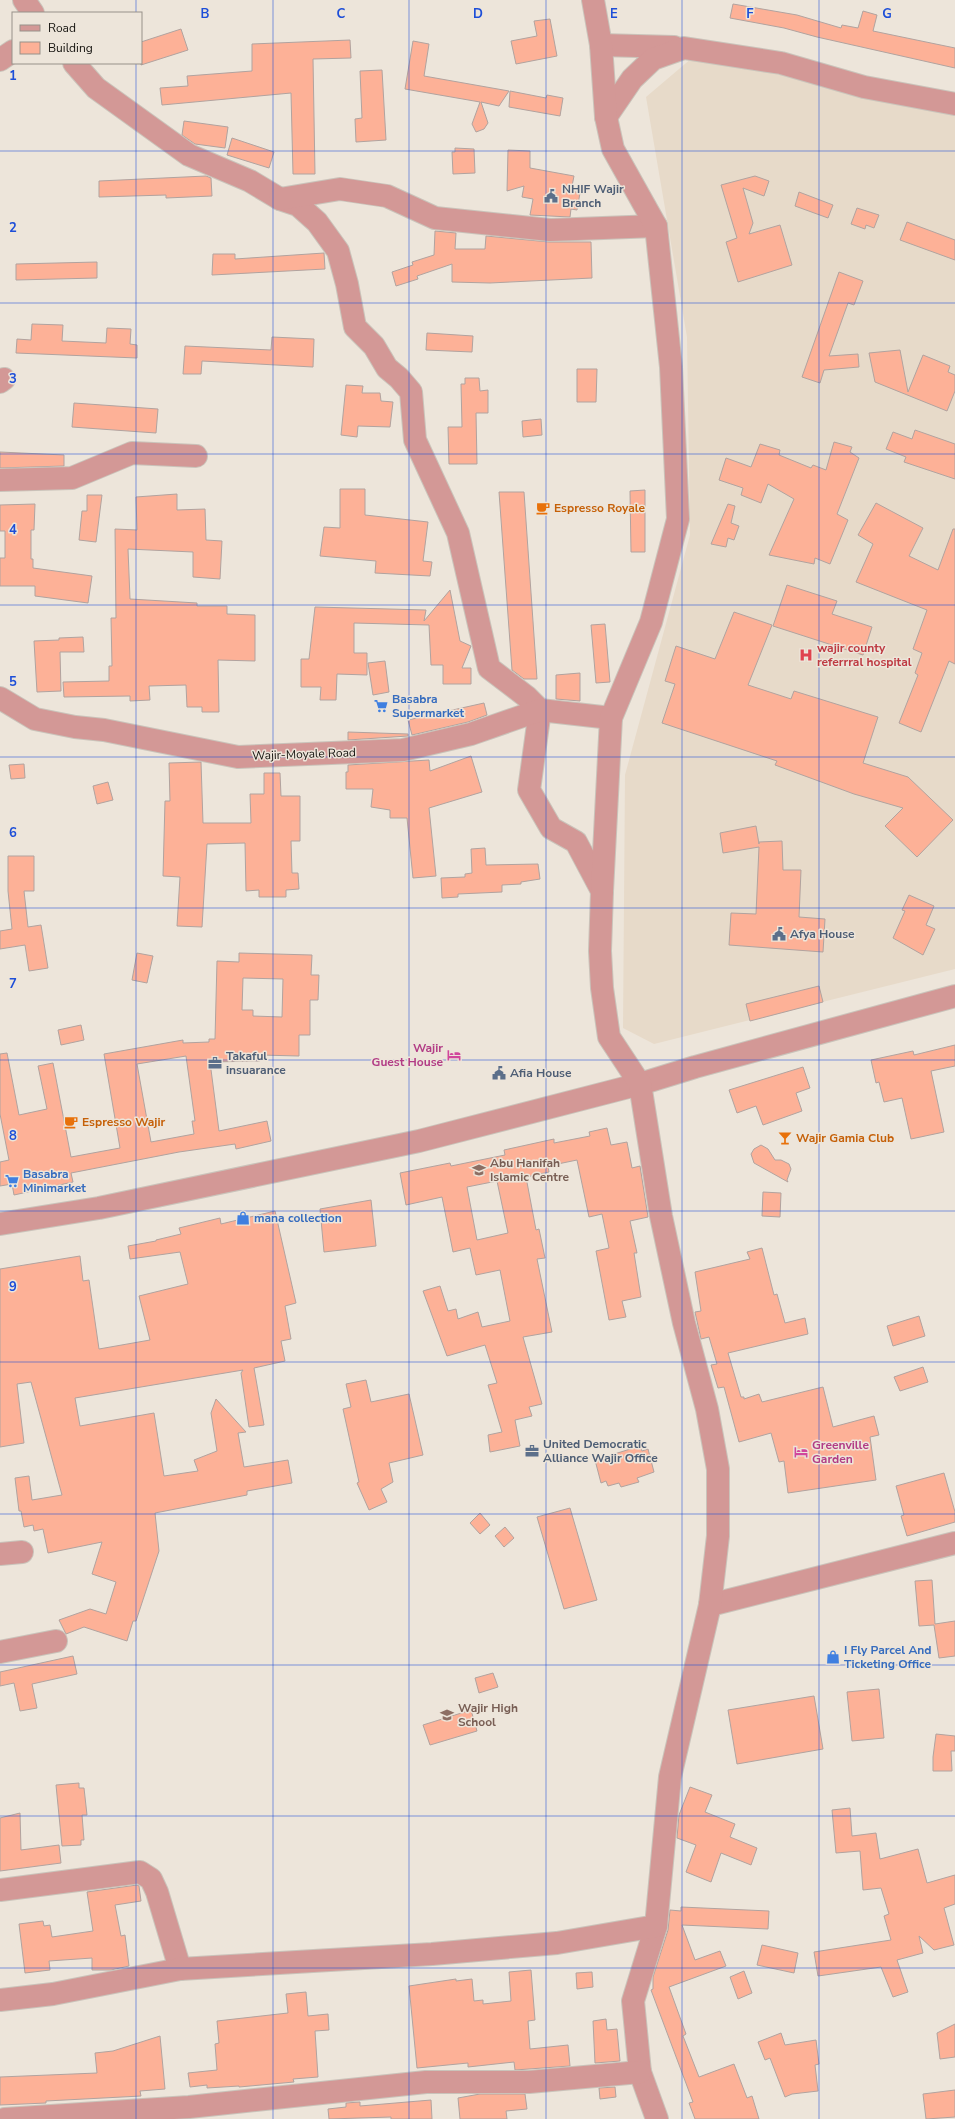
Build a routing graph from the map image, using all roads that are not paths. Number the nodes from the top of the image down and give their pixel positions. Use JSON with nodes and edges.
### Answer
{"nodes":[{"id":1,"x":24,"y":0,"type":"edge"},
{"id":2,"x":593,"y":0,"type":"edge"},
{"id":3,"x":32,"y":12,"type":"edge"},
{"id":4,"x":601,"y":45,"type":"junction"},
{"id":5,"x":684,"y":48,"type":"junction"},
{"id":6,"x":12,"y":52,"type":"edge"},
{"id":7,"x":0,"y":60,"type":"edge"},
{"id":8,"x":75,"y":64,"type":"edge"},
{"id":9,"x":955,"y":104,"type":"edge"},
{"id":10,"x":606,"y":117,"type":"junction"},
{"id":11,"x":280,"y":199,"type":"junction"},
{"id":12,"x":656,"y":226,"type":"junction"},
{"id":13,"x":196,"y":456,"type":"dead end"},
{"id":14,"x":0,"y":480,"type":"edge"},
{"id":15,"x":0,"y":698,"type":"edge"},
{"id":16,"x":540,"y":710,"type":"junction"},
{"id":17,"x":611,"y":718,"type":"junction"},
{"id":18,"x":602,"y":891,"type":"junction"},
{"id":19,"x":955,"y":996,"type":"edge"},
{"id":20,"x":640,"y":1084,"type":"junction"},
{"id":21,"x":0,"y":1224,"type":"edge"},
{"id":22,"x":955,"y":1543,"type":"edge"},
{"id":23,"x":22,"y":1552,"type":"dead end"},
{"id":24,"x":0,"y":1554,"type":"edge"},
{"id":25,"x":710,"y":1605,"type":"junction"},
{"id":26,"x":56,"y":1641,"type":"dead end"},
{"id":27,"x":0,"y":1652,"type":"edge"},
{"id":28,"x":0,"y":1890,"type":"edge"},
{"id":29,"x":656,"y":1926,"type":"junction"},
{"id":30,"x":180,"y":1969,"type":"junction"},
{"id":31,"x":0,"y":2000,"type":"edge"},
{"id":32,"x":640,"y":2072,"type":"junction"},
{"id":33,"x":5,"y":2119,"type":"edge"},
{"id":34,"x":657,"y":2119,"type":"edge"}],
"edges":[{"from":1,"to":3,"type":"street"},
{"from":2,"to":4,"type":"street"},
{"from":4,"to":5,"type":"street"},
{"from":4,"to":10,"type":"street"},
{"from":5,"to":9,"type":"street"},
{"from":5,"to":10,"type":"street"},
{"from":6,"to":7,"type":"street"},
{"from":8,"to":11,"type":"street"},
{"from":10,"to":12,"type":"street"},
{"from":11,"to":12,"type":"street"},
{"from":11,"to":16,"type":"street"},
{"from":12,"to":17,"type":"street"},
{"from":13,"to":14,"type":"street"},
{"from":15,"to":16,"type":"street","name":"Wajir-Moyale Road"},
{"from":16,"to":17,"type":"street","name":"Wajir-Moyale Road"},
{"from":16,"to":18,"type":"street"},
{"from":17,"to":18,"type":"street"},
{"from":18,"to":20,"type":"street"},
{"from":19,"to":20,"type":"street"},
{"from":20,"to":21,"type":"street"},
{"from":20,"to":25,"type":"street"},
{"from":22,"to":25,"type":"street"},
{"from":23,"to":24,"type":"street"},
{"from":25,"to":29,"type":"street"},
{"from":26,"to":27,"type":"street"},
{"from":28,"to":30,"type":"street"},
{"from":29,"to":30,"type":"street"},
{"from":29,"to":32,"type":"street"},
{"from":30,"to":31,"type":"street"},
{"from":32,"to":33,"type":"street"},
{"from":32,"to":34,"type":"street"}]}
